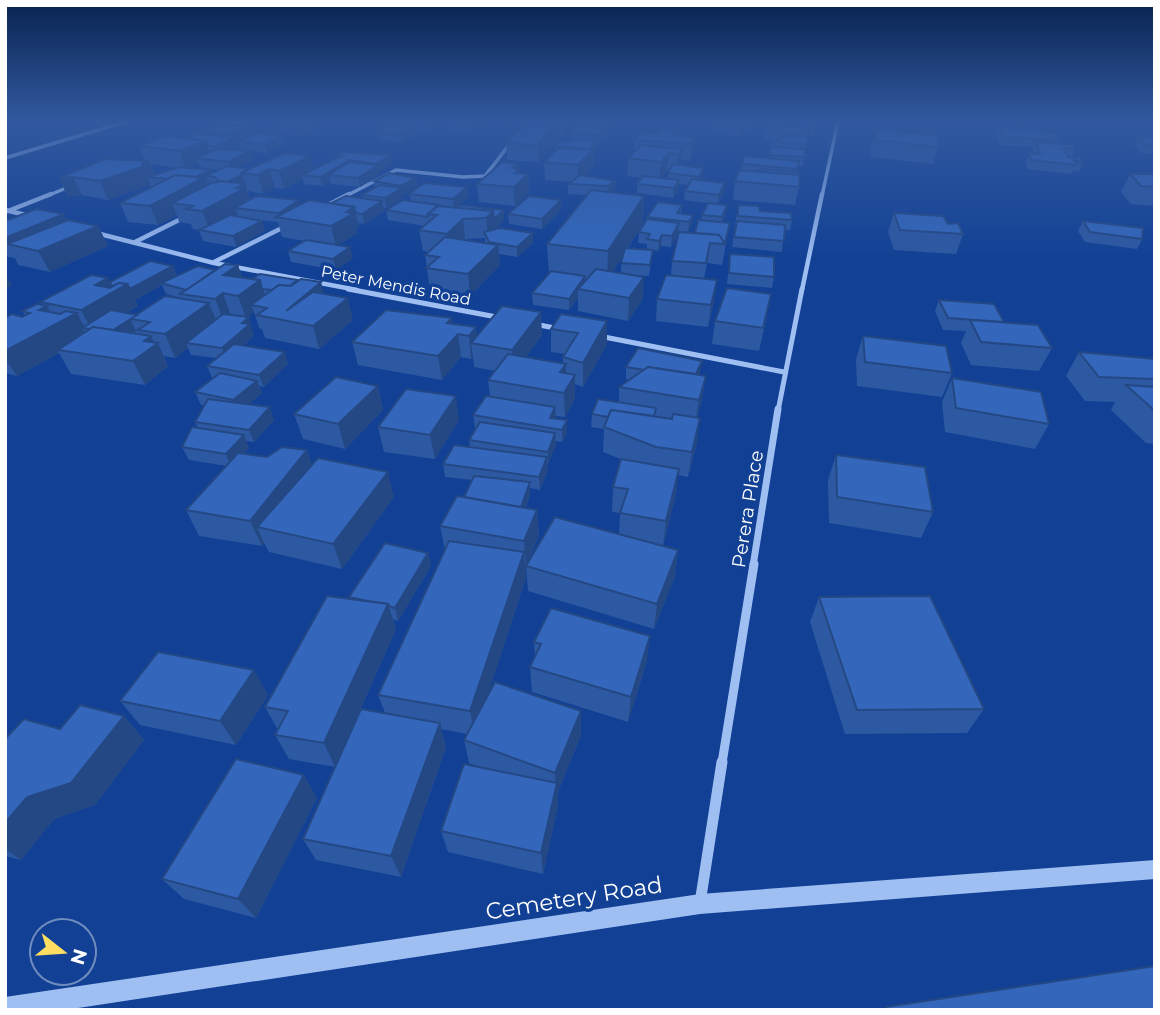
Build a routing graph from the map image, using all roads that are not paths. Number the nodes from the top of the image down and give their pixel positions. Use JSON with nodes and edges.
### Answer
{"nodes":[{"id":1,"x":407,"y":168,"type":"edge"},
{"id":2,"x":411,"y":168,"type":"edge"},
{"id":3,"x":491,"y":168,"type":"edge"},
{"id":4,"x":828,"y":168,"type":"edge"},
{"id":5,"x":82,"y":183,"type":"edge"},
{"id":6,"x":318,"y":209,"type":"edge"},
{"id":7,"x":7,"y":210,"type":"edge"},
{"id":8,"x":194,"y":213,"type":"edge"},
{"id":9,"x":32,"y":217,"type":"edge"},
{"id":10,"x":295,"y":221,"type":"edge"},
{"id":11,"x":83,"y":229,"type":"edge"},
{"id":12,"x":134,"y":242,"type":"junction"},
{"id":13,"x":214,"y":262,"type":"junction"},
{"id":14,"x":513,"y":320,"type":"edge"},
{"id":15,"x":526,"y":322,"type":"edge"},
{"id":16,"x":567,"y":330,"type":"edge"},
{"id":17,"x":594,"y":335,"type":"edge"},
{"id":18,"x":784,"y":372,"type":"junction"},
{"id":19,"x":1155,"y":869,"type":"edge"},
{"id":20,"x":700,"y":904,"type":"junction"},
{"id":21,"x":5,"y":1008,"type":"edge"}],
"edges":[{"from":1,"to":6,"type":"street"},
{"from":2,"to":3,"type":"street"},
{"from":4,"to":18,"type":"street","name":"Perera Place"},
{"from":5,"to":7,"type":"street"},
{"from":7,"to":9,"type":"street"},
{"from":8,"to":12,"type":"street"},
{"from":10,"to":13,"type":"street"},
{"from":11,"to":12,"type":"street","name":"Peter Mendis Road"},
{"from":12,"to":13,"type":"street","name":"Peter Mendis Road"},
{"from":13,"to":14,"type":"street","name":"Peter Mendis Road"},
{"from":15,"to":16,"type":"street"},
{"from":17,"to":18,"type":"street"},
{"from":18,"to":20,"type":"street","name":"Perera Place"},
{"from":19,"to":20,"type":"street","name":"Cemetery Road"},
{"from":20,"to":21,"type":"street","name":"Cemetery Road"}]}
